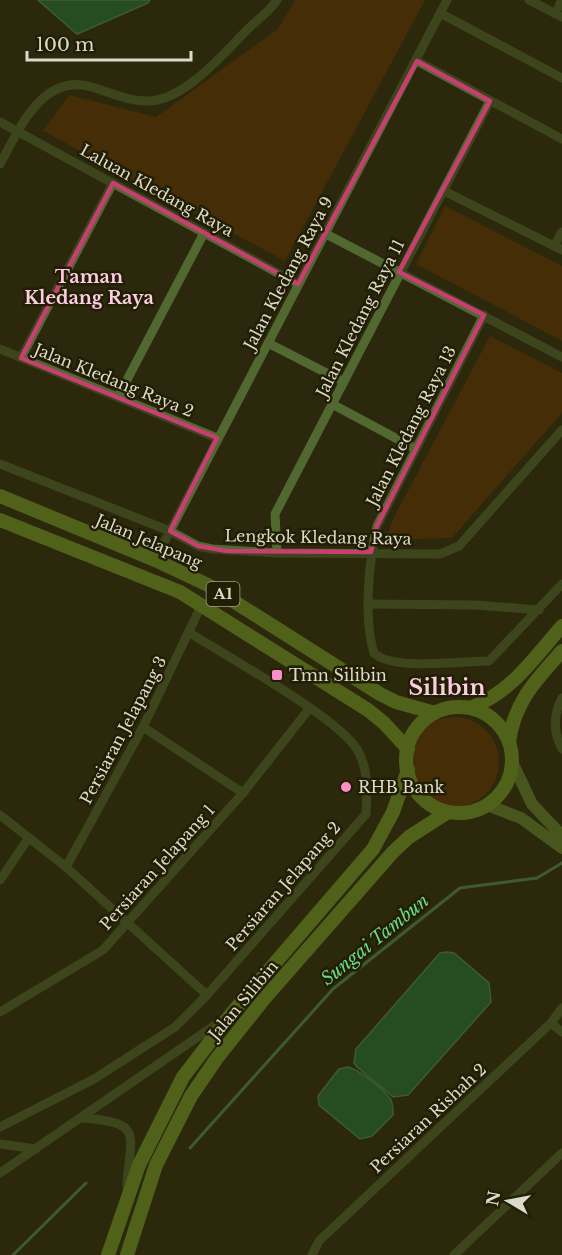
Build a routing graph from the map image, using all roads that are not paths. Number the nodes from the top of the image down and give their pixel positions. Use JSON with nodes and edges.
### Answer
{"nodes":[{"id":1,"x":277,"y":0,"type":"edge"},
{"id":2,"x":447,"y":0,"type":"edge"},
{"id":3,"x":528,"y":0,"type":"edge"},
{"id":4,"x":562,"y":0,"type":"edge"},
{"id":5,"x":440,"y":13,"type":"junction"},
{"id":6,"x":558,"y":15,"type":"edge"},
{"id":7,"x":417,"y":61,"type":"junction"},
{"id":8,"x":562,"y":78,"type":"edge"},
{"id":9,"x":490,"y":102,"type":"junction"},
{"id":10,"x":0,"y":122,"type":"edge"},
{"id":11,"x":18,"y":131,"type":"junction"},
{"id":12,"x":562,"y":139,"type":"edge"},
{"id":13,"x":0,"y":165,"type":"edge"},
{"id":14,"x":113,"y":183,"type":"junction"},
{"id":15,"x":444,"y":191,"type":"junction"},
{"id":16,"x":562,"y":232,"type":"edge"},
{"id":17,"x":204,"y":233,"type":"junction"},
{"id":18,"x":326,"y":234,"type":"junction"},
{"id":19,"x":558,"y":248,"type":"edge"},
{"id":20,"x":399,"y":272,"type":"junction"},
{"id":21,"x":298,"y":284,"type":"junction"},
{"id":22,"x":484,"y":315,"type":"junction"},
{"id":23,"x":268,"y":343,"type":"junction"},
{"id":24,"x":0,"y":350,"type":"edge"},
{"id":25,"x":562,"y":357,"type":"edge"},
{"id":26,"x":21,"y":358,"type":"junction"},
{"id":27,"x":344,"y":382,"type":"junction"},
{"id":28,"x":118,"y":397,"type":"junction"},
{"id":29,"x":332,"y":404,"type":"junction"},
{"id":30,"x":562,"y":430,"type":"edge"},
{"id":31,"x":216,"y":438,"type":"junction"},
{"id":32,"x":416,"y":449,"type":"junction"},
{"id":33,"x":0,"y":464,"type":"edge"},
{"id":34,"x":0,"y":496,"type":"edge"},
{"id":35,"x":0,"y":520,"type":"edge"},
{"id":36,"x":170,"y":531,"type":"junction"},
{"id":37,"x":371,"y":552,"type":"junction"},
{"id":38,"x":277,"y":553,"type":"junction"},
{"id":39,"x":155,"y":560,"type":"junction"},
{"id":40,"x":562,"y":584,"type":"edge"},
{"id":41,"x":202,"y":604,"type":"junction"},
{"id":42,"x":369,"y":604,"type":"junction"},
{"id":43,"x":539,"y":610,"type":"junction"},
{"id":44,"x":562,"y":626,"type":"edge"},
{"id":45,"x":190,"y":633,"type":"junction"},
{"id":46,"x":562,"y":651,"type":"edge"},
{"id":47,"x":562,"y":698,"type":"edge"},
{"id":48,"x":470,"y":708,"type":"junction"},
{"id":49,"x":309,"y":709,"type":"junction"},
{"id":50,"x":435,"y":713,"type":"junction"},
{"id":51,"x":143,"y":727,"type":"junction"},
{"id":52,"x":509,"y":742,"type":"junction"},
{"id":53,"x":408,"y":749,"type":"junction"},
{"id":54,"x":562,"y":749,"type":"edge"},
{"id":55,"x":512,"y":762,"type":"junction"},
{"id":56,"x":408,"y":770,"type":"junction"},
{"id":57,"x":243,"y":793,"type":"junction"},
{"id":58,"x":488,"y":805,"type":"junction"},
{"id":59,"x":448,"y":812,"type":"junction"},
{"id":60,"x":0,"y":815,"type":"edge"},
{"id":61,"x":548,"y":831,"type":"junction"},
{"id":62,"x":562,"y":836,"type":"edge"},
{"id":63,"x":28,"y":839,"type":"junction"},
{"id":64,"x":562,"y":848,"type":"edge"},
{"id":65,"x":66,"y":867,"type":"junction"},
{"id":66,"x":0,"y":880,"type":"edge"},
{"id":67,"x":127,"y":923,"type":"junction"},
{"id":68,"x":207,"y":995,"type":"junction"},
{"id":69,"x":562,"y":1008,"type":"edge"},
{"id":70,"x":0,"y":1012,"type":"edge"},
{"id":71,"x":232,"y":1013,"type":"junction"},
{"id":72,"x":551,"y":1023,"type":"junction"},
{"id":73,"x":562,"y":1032,"type":"edge"},
{"id":74,"x":81,"y":1118,"type":"junction"},
{"id":75,"x":0,"y":1127,"type":"edge"},
{"id":76,"x":0,"y":1144,"type":"edge"},
{"id":77,"x":36,"y":1149,"type":"junction"},
{"id":78,"x":562,"y":1153,"type":"edge"},
{"id":79,"x":2,"y":1169,"type":"edge"},
{"id":80,"x":128,"y":1196,"type":"junction"},
{"id":81,"x":312,"y":1252,"type":"edge"},
{"id":82,"x":108,"y":1255,"type":"edge"},
{"id":83,"x":126,"y":1255,"type":"edge"},
{"id":84,"x":454,"y":1255,"type":"edge"}],
"edges":[{"from":1,"to":11,"type":"street"},
{"from":2,"to":5,"type":"street","name":"Jalan Kledang Raya 9"},
{"from":3,"to":6,"type":"street"},
{"from":4,"to":6,"type":"street"},
{"from":5,"to":7,"type":"street","name":"Jalan Kledang Raya 9"},
{"from":5,"to":8,"type":"street"},
{"from":7,"to":9,"type":"street"},
{"from":7,"to":18,"type":"street","name":"Jalan Kledang Raya 9"},
{"from":9,"to":12,"type":"street"},
{"from":9,"to":15,"type":"street","name":"Jalan Kledang Raya 11"},
{"from":10,"to":11,"type":"street","name":"Laluan Kledang Raya"},
{"from":11,"to":13,"type":"street"},
{"from":11,"to":14,"type":"street","name":"Laluan Kledang Raya"},
{"from":14,"to":17,"type":"street","name":"Laluan Kledang Raya"},
{"from":14,"to":26,"type":"street"},
{"from":15,"to":19,"type":"street"},
{"from":15,"to":20,"type":"street","name":"Jalan Kledang Raya 11"},
{"from":16,"to":19,"type":"street"},
{"from":17,"to":21,"type":"street","name":"Laluan Kledang Raya"},
{"from":17,"to":28,"type":"street"},
{"from":18,"to":20,"type":"street"},
{"from":18,"to":21,"type":"street","name":"Jalan Kledang Raya 9"},
{"from":20,"to":22,"type":"street"},
{"from":20,"to":27,"type":"street","name":"Jalan Kledang Raya 11"},
{"from":21,"to":23,"type":"street","name":"Jalan Kledang Raya 9"},
{"from":22,"to":25,"type":"street"},
{"from":22,"to":32,"type":"street","name":"Jalan Kledang Raya 13"},
{"from":23,"to":27,"type":"street"},
{"from":23,"to":31,"type":"street","name":"Jalan Kledang Raya 9"},
{"from":24,"to":26,"type":"street","name":"Jalan Kledang Raya 2"},
{"from":26,"to":28,"type":"street","name":"Jalan Kledang Raya 2"},
{"from":27,"to":29,"type":"street","name":"Jalan Kledang Raya 11"},
{"from":28,"to":31,"type":"street","name":"Jalan Kledang Raya 2"},
{"from":29,"to":32,"type":"street"},
{"from":29,"to":38,"type":"street","name":"Jalan Kledang Raya 11"},
{"from":30,"to":37,"type":"street","name":"Lengkok Kledang Raya"},
{"from":31,"to":36,"type":"street","name":"Jalan Kledang Raya 9"},
{"from":32,"to":37,"type":"street","name":"Jalan Kledang Raya 13"},
{"from":33,"to":36,"type":"street","name":"Lengkok Kledang Raya"},
{"from":34,"to":39,"type":"main road","name":"Jalan Jelapang","number":"A1"},
{"from":35,"to":41,"type":"main road","number":"A1"},
{"from":36,"to":38,"type":"street","name":"Lengkok Kledang Raya"},
{"from":36,"to":39,"type":"street","name":"Jalan Kledang Raya 9"},
{"from":37,"to":38,"type":"street","name":"Lengkok Kledang Raya"},
{"from":37,"to":42,"type":"street"},
{"from":39,"to":50,"type":"main road","name":"Jalan Jelapang","number":"A1"},
{"from":40,"to":43,"type":"street"},
{"from":41,"to":45,"type":"street","name":"Persiaran Jelapang 3"},
{"from":41,"to":53,"type":"main road","number":"A1"},
{"from":42,"to":43,"type":"street"},
{"from":42,"to":43,"type":"street"},
{"from":44,"to":48,"type":"main road","number":"A1"},
{"from":45,"to":49,"type":"street","name":"Persiaran Jelapang 2"},
{"from":45,"to":51,"type":"street","name":"Persiaran Jelapang 3"},
{"from":46,"to":52,"type":"main road"},
{"from":47,"to":54,"type":"street"},
{"from":48,"to":50,"type":"main road","number":"A1"},
{"from":48,"to":52,"type":"main road"},
{"from":49,"to":57,"type":"street","name":"Persiaran Jelapang 1"},
{"from":49,"to":68,"type":"street","name":"Persiaran Jelapang 2"},
{"from":50,"to":53,"type":"main road"},
{"from":51,"to":57,"type":"street"},
{"from":51,"to":65,"type":"street","name":"Persiaran Jelapang 3"},
{"from":52,"to":55,"type":"main road"},
{"from":53,"to":56,"type":"main road"},
{"from":55,"to":58,"type":"main road"},
{"from":55,"to":61,"type":"main road"},
{"from":56,"to":59,"type":"main road"},
{"from":56,"to":71,"type":"main road","name":"Jalan Silibin"},
{"from":57,"to":67,"type":"street","name":"Persiaran Jelapang 1"},
{"from":58,"to":59,"type":"main road"},
{"from":58,"to":61,"type":"main road"},
{"from":59,"to":83,"type":"main road","name":"Jalan Silibin"},
{"from":60,"to":63,"type":"street"},
{"from":61,"to":62,"type":"main road"},
{"from":61,"to":64,"type":"main road"},
{"from":63,"to":65,"type":"street"},
{"from":63,"to":66,"type":"street"},
{"from":65,"to":67,"type":"street"},
{"from":67,"to":68,"type":"street"},
{"from":67,"to":70,"type":"street","name":"Persiaran Jelapang 1"},
{"from":68,"to":75,"type":"street","name":"Persiaran Jelapang 2"},
{"from":69,"to":72,"type":"street","name":"Persiaran Rishah 2"},
{"from":71,"to":74,"type":"street","name":"Jalan Silibin"},
{"from":71,"to":80,"type":"main road","name":"Jalan Silibin"},
{"from":72,"to":73,"type":"street"},
{"from":72,"to":81,"type":"street","name":"Persiaran Rishah 2"},
{"from":74,"to":77,"type":"street","name":"Jalan Silibin"},
{"from":74,"to":80,"type":"street"},
{"from":76,"to":77,"type":"street"},
{"from":77,"to":79,"type":"street","name":"Jalan Silibin"},
{"from":78,"to":84,"type":"street"},
{"from":80,"to":82,"type":"main road","name":"Jalan Silibin"}]}
